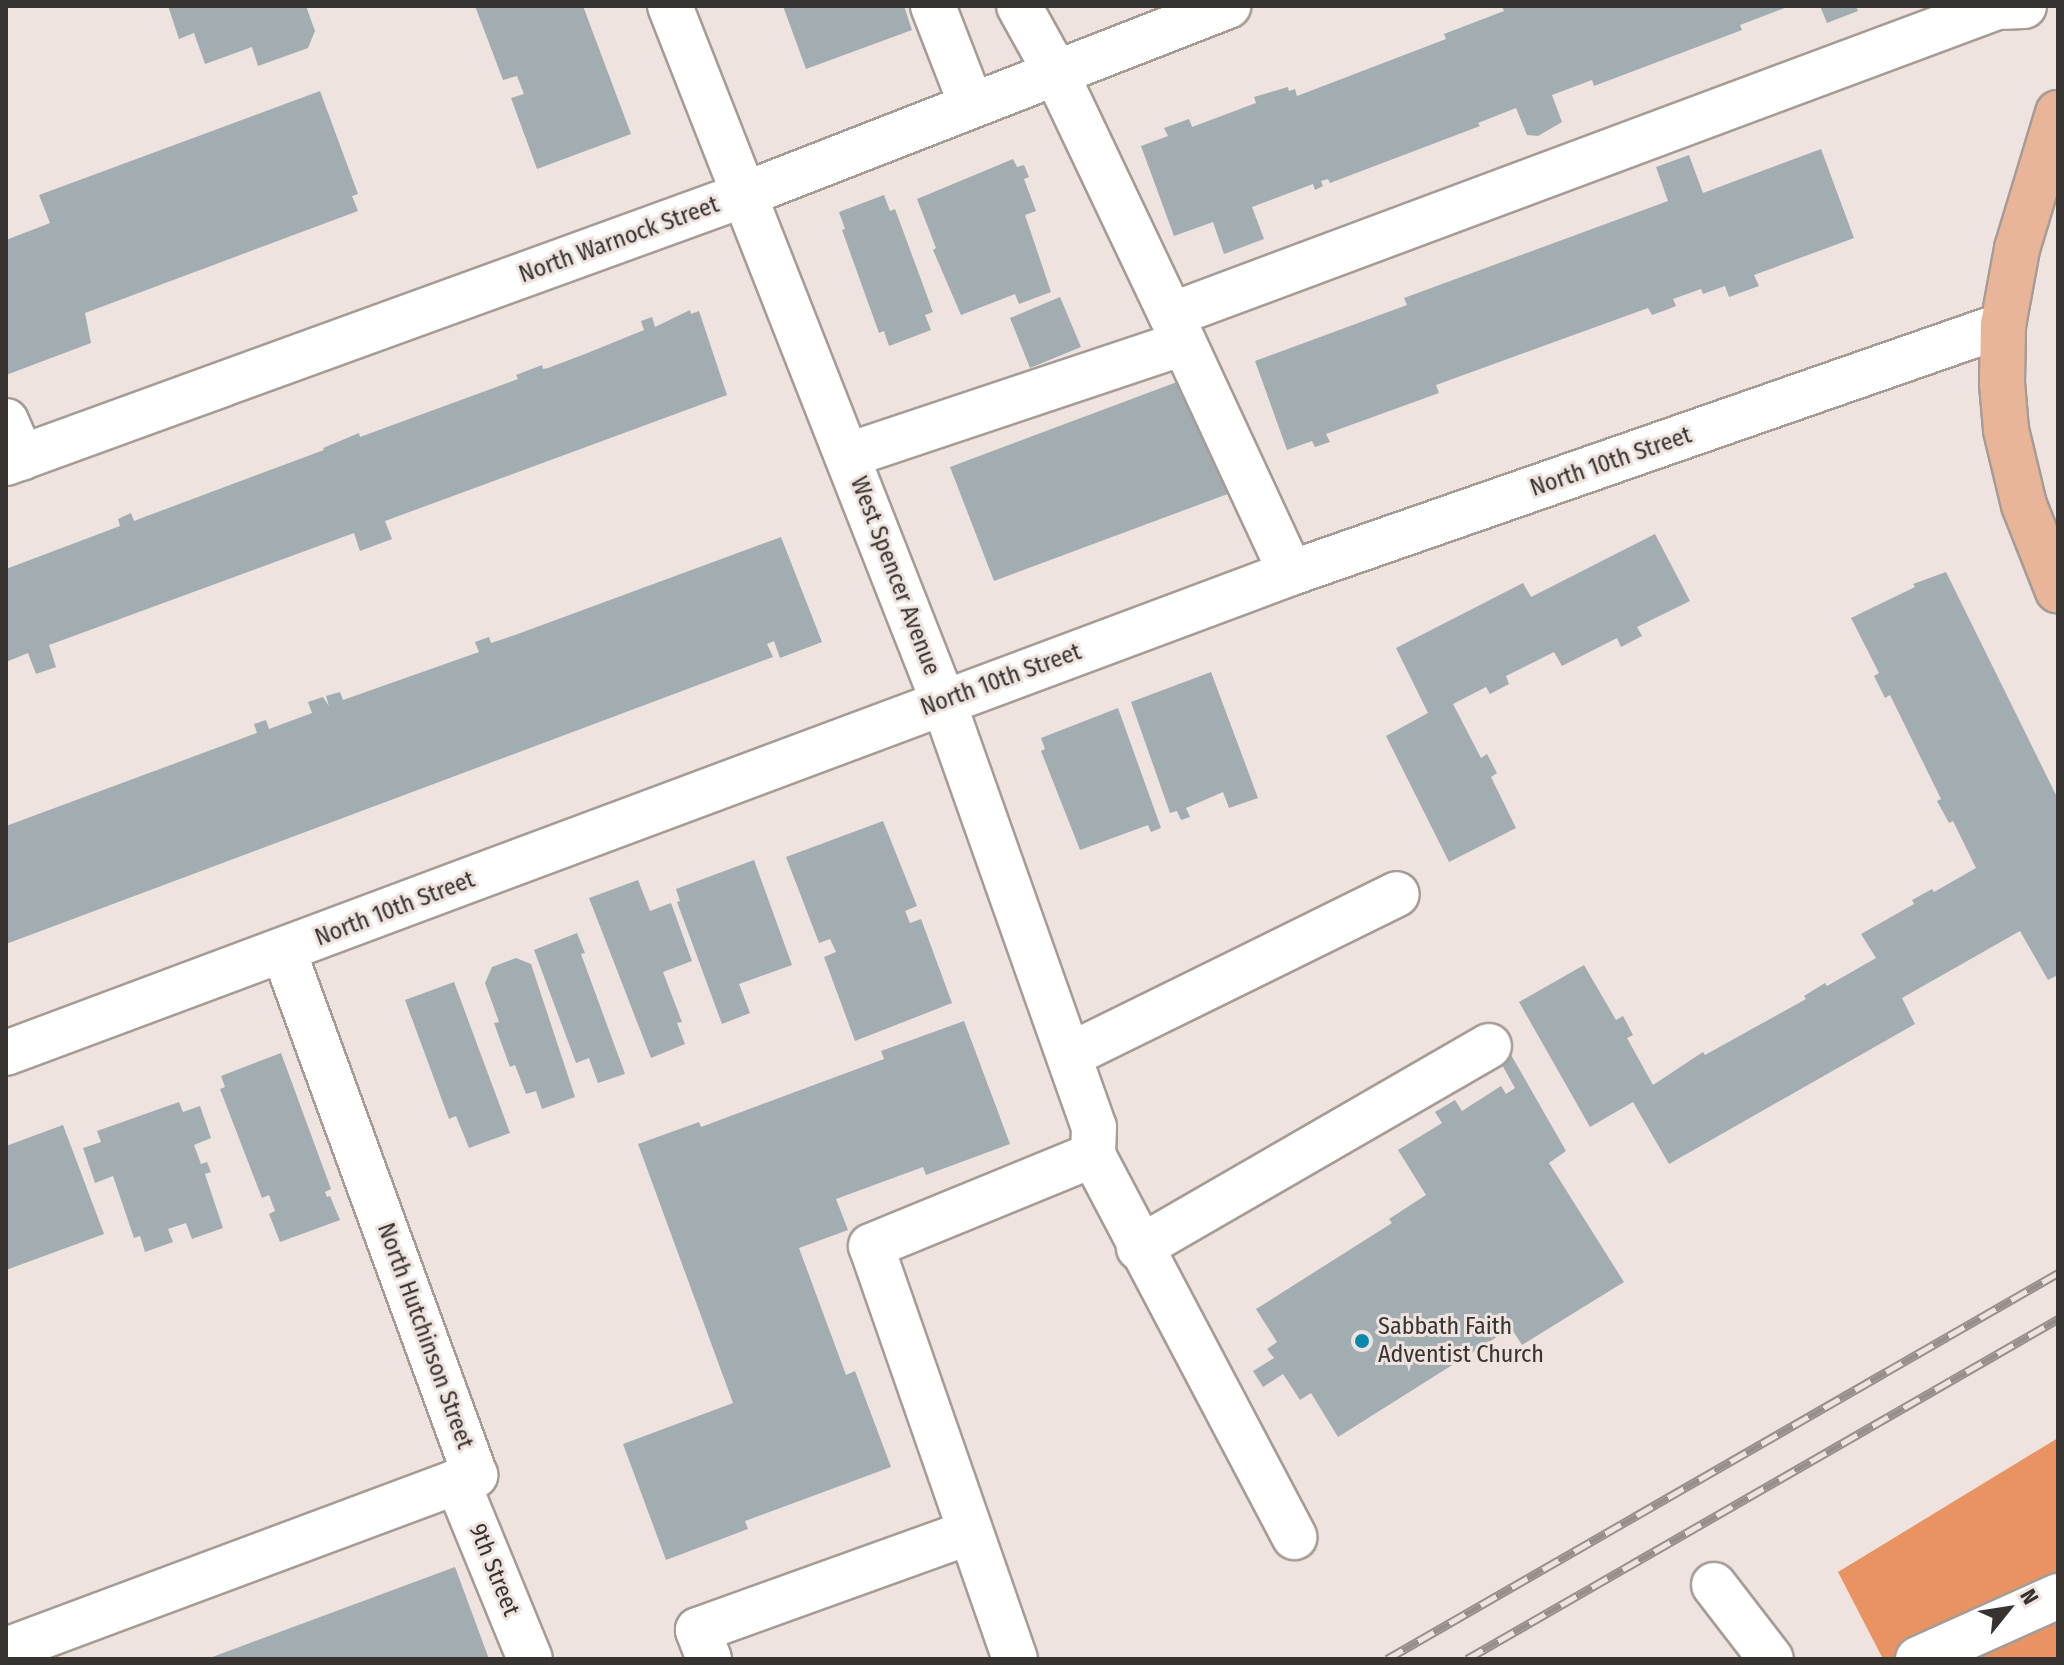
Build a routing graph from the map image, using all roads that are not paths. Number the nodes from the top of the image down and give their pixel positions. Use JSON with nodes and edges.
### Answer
{"nodes":[{"id":1,"x":670,"y":6,"type":"edge"},
{"id":2,"x":933,"y":6,"type":"edge"},
{"id":3,"x":1019,"y":6,"type":"edge"},
{"id":4,"x":1228,"y":6,"type":"edge"},
{"id":5,"x":2024,"y":6,"type":"edge"},
{"id":6,"x":2031,"y":6,"type":"edge"},
{"id":7,"x":2058,"y":11,"type":"edge"},
{"id":8,"x":1055,"y":71,"type":"junction"},
{"id":9,"x":971,"y":104,"type":"junction"},
{"id":10,"x":2058,"y":113,"type":"edge"},
{"id":11,"x":743,"y":195,"type":"junction"},
{"id":12,"x":2003,"y":325,"type":"junction"},
{"id":13,"x":1178,"y":329,"type":"junction"},
{"id":14,"x":11,"y":447,"type":"edge"},
{"id":15,"x":849,"y":455,"type":"junction"},
{"id":16,"x":1291,"y":573,"type":"junction"},
{"id":17,"x":2058,"y":591,"type":"edge"},
{"id":18,"x":943,"y":701,"type":"junction"},
{"id":19,"x":1397,"y":894,"type":"dead end"},
{"id":20,"x":284,"y":952,"type":"junction"},
{"id":21,"x":1489,"y":1046,"type":"dead end"},
{"id":22,"x":6,"y":1053,"type":"edge"},
{"id":23,"x":1070,"y":1055,"type":"junction"},
{"id":24,"x":1093,"y":1155,"type":"junction"},
{"id":25,"x":1139,"y":1248,"type":"junction"},
{"id":26,"x":457,"y":1481,"type":"junction"},
{"id":27,"x":970,"y":1532,"type":"junction"},
{"id":28,"x":1294,"y":1537,"type":"dead end"},
{"id":29,"x":1714,"y":1585,"type":"dead end"},
{"id":30,"x":2058,"y":1596,"type":"edge"},
{"id":31,"x":6,"y":1650,"type":"edge"},
{"id":32,"x":530,"y":1659,"type":"edge"},
{"id":33,"x":709,"y":1659,"type":"edge"},
{"id":34,"x":1015,"y":1659,"type":"edge"},
{"id":35,"x":1771,"y":1659,"type":"edge"},
{"id":36,"x":1918,"y":1659,"type":"edge"}],
"edges":[{"from":1,"to":11,"type":"street","name":"West Spencer Avenue"},
{"from":2,"to":9,"type":"street"},
{"from":3,"to":8,"type":"street"},
{"from":4,"to":8,"type":"street","name":"North Warnock Street"},
{"from":5,"to":13,"type":"street"},
{"from":6,"to":7,"type":"street"},
{"from":8,"to":9,"type":"street","name":"North Warnock Street"},
{"from":8,"to":13,"type":"street"},
{"from":9,"to":11,"type":"street","name":"North Warnock Street"},
{"from":10,"to":12,"type":"main road"},
{"from":11,"to":14,"type":"street","name":"North Warnock Street"},
{"from":11,"to":15,"type":"street","name":"West Spencer Avenue"},
{"from":12,"to":16,"type":"street","name":"North 10th Street"},
{"from":12,"to":17,"type":"main road"},
{"from":13,"to":15,"type":"street"},
{"from":13,"to":16,"type":"street"},
{"from":15,"to":18,"type":"street","name":"West Spencer Avenue"},
{"from":16,"to":18,"type":"street","name":"North 10th Street"},
{"from":18,"to":20,"type":"street","name":"North 10th Street"},
{"from":18,"to":23,"type":"street","name":"West Spencer Avenue"},
{"from":19,"to":23,"type":"street"},
{"from":20,"to":22,"type":"street","name":"North 10th Street"},
{"from":20,"to":26,"type":"street","name":"North Hutchinson Street"},
{"from":21,"to":25,"type":"street"},
{"from":23,"to":24,"type":"street","name":"West Spencer Avenue"},
{"from":24,"to":25,"type":"street"},
{"from":24,"to":27,"type":"street"},
{"from":25,"to":28,"type":"street"},
{"from":26,"to":31,"type":"street","name":"North Hutchinson Street"},
{"from":26,"to":32,"type":"street","name":"9th Street"},
{"from":27,"to":33,"type":"street"},
{"from":27,"to":34,"type":"street"},
{"from":29,"to":35,"type":"street"},
{"from":30,"to":36,"type":"street"}]}
